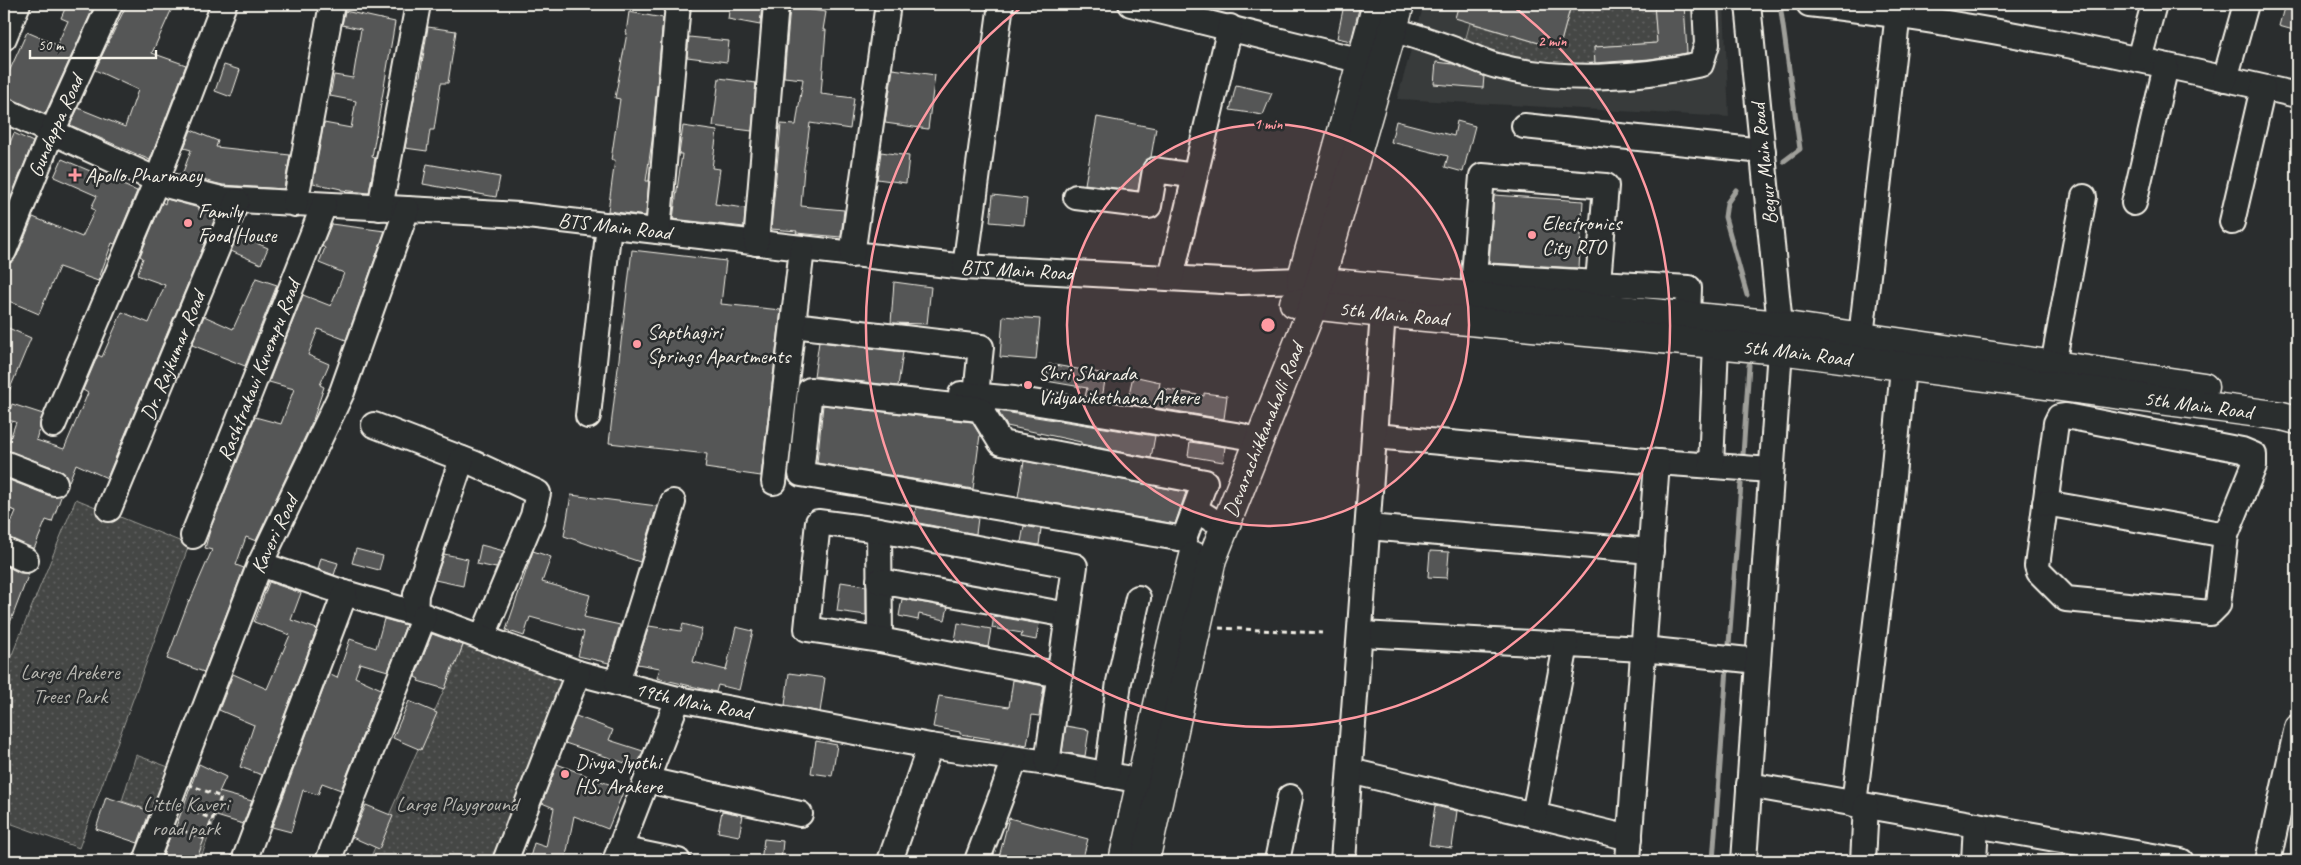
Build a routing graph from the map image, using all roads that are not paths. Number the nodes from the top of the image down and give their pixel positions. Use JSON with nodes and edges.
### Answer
{"nodes":[{"id":1,"x":18,"y":4,"type":"edge"},
{"id":2,"x":110,"y":4,"type":"edge"},
{"id":3,"x":224,"y":4,"type":"edge"},
{"id":4,"x":332,"y":4,"type":"edge"},
{"id":5,"x":418,"y":4,"type":"edge"},
{"id":6,"x":678,"y":4,"type":"edge"},
{"id":7,"x":776,"y":4,"type":"edge"},
{"id":8,"x":888,"y":4,"type":"edge"},
{"id":9,"x":1001,"y":4,"type":"edge"},
{"id":10,"x":1130,"y":4,"type":"edge"},
{"id":11,"x":1377,"y":4,"type":"edge"},
{"id":12,"x":1400,"y":4,"type":"edge"},
{"id":13,"x":1705,"y":4,"type":"edge"},
{"id":14,"x":1748,"y":4,"type":"edge"},
{"id":15,"x":1809,"y":4,"type":"edge"},
{"id":16,"x":2154,"y":4,"type":"edge"},
{"id":17,"x":2246,"y":4,"type":"edge"},
{"id":18,"x":1898,"y":9,"type":"edge"},
{"id":19,"x":1230,"y":27,"type":"junction"},
{"id":20,"x":1394,"y":30,"type":"junction"},
{"id":21,"x":4,"y":38,"type":"edge"},
{"id":22,"x":2139,"y":60,"type":"junction"},
{"id":23,"x":1362,"y":61,"type":"junction"},
{"id":24,"x":2166,"y":66,"type":"junction"},
{"id":25,"x":2225,"y":79,"type":"junction"},
{"id":26,"x":2263,"y":88,"type":"junction"},
{"id":27,"x":2297,"y":95,"type":"edge"},
{"id":28,"x":4,"y":110,"type":"edge"},
{"id":29,"x":1524,"y":126,"type":"dead end"},
{"id":30,"x":52,"y":132,"type":"junction"},
{"id":31,"x":1763,"y":151,"type":"junction"},
{"id":32,"x":1195,"y":176,"type":"junction"},
{"id":33,"x":157,"y":180,"type":"junction"},
{"id":34,"x":1076,"y":197,"type":"dead end"},
{"id":35,"x":2084,"y":197,"type":"dead end"},
{"id":36,"x":237,"y":201,"type":"junction"},
{"id":37,"x":2134,"y":203,"type":"dead end"},
{"id":38,"x":295,"y":204,"type":"junction"},
{"id":39,"x":324,"y":205,"type":"junction"},
{"id":40,"x":380,"y":208,"type":"junction"},
{"id":41,"x":406,"y":209,"type":"junction"},
{"id":42,"x":2232,"y":222,"type":"dead end"},
{"id":43,"x":609,"y":225,"type":"junction"},
{"id":44,"x":658,"y":231,"type":"junction"},
{"id":45,"x":756,"y":243,"type":"junction"},
{"id":46,"x":802,"y":249,"type":"junction"},
{"id":47,"x":4,"y":251,"type":"edge"},
{"id":48,"x":852,"y":255,"type":"junction"},
{"id":49,"x":966,"y":267,"type":"junction"},
{"id":50,"x":1171,"y":278,"type":"junction"},
{"id":51,"x":1598,"y":282,"type":"junction"},
{"id":52,"x":1307,"y":293,"type":"junction"},
{"id":53,"x":1383,"y":313,"type":"junction"},
{"id":54,"x":1688,"y":318,"type":"junction"},
{"id":55,"x":793,"y":325,"type":"junction"},
{"id":56,"x":1861,"y":337,"type":"junction"},
{"id":57,"x":1780,"y":338,"type":"junction"},
{"id":58,"x":1716,"y":344,"type":"junction"},
{"id":59,"x":2053,"y":365,"type":"junction"},
{"id":60,"x":1904,"y":367,"type":"junction"},
{"id":61,"x":800,"y":377,"type":"dead end"},
{"id":62,"x":976,"y":395,"type":"junction"},
{"id":63,"x":2156,"y":400,"type":"junction"},
{"id":64,"x":2297,"y":402,"type":"edge"},
{"id":65,"x":588,"y":416,"type":"dead end"},
{"id":66,"x":2297,"y":420,"type":"edge"},
{"id":67,"x":53,"y":425,"type":"dead end"},
{"id":68,"x":374,"y":425,"type":"dead end"},
{"id":69,"x":2152,"y":431,"type":"junction"},
{"id":70,"x":1242,"y":436,"type":"junction"},
{"id":71,"x":1375,"y":436,"type":"junction"},
{"id":72,"x":462,"y":459,"type":"junction"},
{"id":73,"x":1657,"y":462,"type":"junction"},
{"id":74,"x":4,"y":463,"type":"edge"},
{"id":75,"x":1710,"y":466,"type":"junction"},
{"id":76,"x":1771,"y":470,"type":"junction"},
{"id":77,"x":774,"y":482,"type":"dead end"},
{"id":78,"x":55,"y":483,"type":"dead end"},
{"id":79,"x":673,"y":502,"type":"dead end"},
{"id":80,"x":2045,"y":503,"type":"junction"},
{"id":81,"x":109,"y":509,"type":"dead end"},
{"id":82,"x":1202,"y":513,"type":"junction"},
{"id":83,"x":1368,"y":527,"type":"junction"},
{"id":84,"x":879,"y":530,"type":"junction"},
{"id":85,"x":2226,"y":535,"type":"junction"},
{"id":86,"x":193,"y":536,"type":"dead end"},
{"id":87,"x":4,"y":550,"type":"edge"},
{"id":88,"x":1651,"y":551,"type":"junction"},
{"id":89,"x":26,"y":560,"type":"dead end"},
{"id":90,"x":260,"y":564,"type":"junction"},
{"id":91,"x":879,"y":581,"type":"junction"},
{"id":92,"x":344,"y":593,"type":"junction"},
{"id":93,"x":1138,"y":598,"type":"dead end"},
{"id":94,"x":420,"y":615,"type":"junction"},
{"id":95,"x":1068,"y":615,"type":"junction"},
{"id":96,"x":1361,"y":634,"type":"junction"},
{"id":97,"x":482,"y":638,"type":"junction"},
{"id":98,"x":880,"y":640,"type":"junction"},
{"id":99,"x":1566,"y":645,"type":"junction"},
{"id":100,"x":1644,"y":649,"type":"junction"},
{"id":101,"x":1758,"y":661,"type":"junction"},
{"id":102,"x":578,"y":673,"type":"junction"},
{"id":103,"x":1060,"y":675,"type":"junction"},
{"id":104,"x":617,"y":683,"type":"junction"},
{"id":105,"x":678,"y":699,"type":"junction"},
{"id":106,"x":2297,"y":727,"type":"edge"},
{"id":107,"x":930,"y":746,"type":"junction"},
{"id":108,"x":1015,"y":758,"type":"junction"},
{"id":109,"x":1047,"y":763,"type":"junction"},
{"id":110,"x":1350,"y":771,"type":"junction"},
{"id":111,"x":1107,"y":774,"type":"junction"},
{"id":112,"x":646,"y":780,"type":"junction"},
{"id":113,"x":1140,"y":781,"type":"junction"},
{"id":114,"x":1749,"y":785,"type":"junction"},
{"id":115,"x":1290,"y":797,"type":"dead end"},
{"id":116,"x":1860,"y":805,"type":"junction"},
{"id":117,"x":800,"y":814,"type":"dead end"},
{"id":118,"x":1534,"y":815,"type":"junction"},
{"id":119,"x":1976,"y":825,"type":"junction"},
{"id":120,"x":1630,"y":838,"type":"junction"},
{"id":121,"x":618,"y":855,"type":"edge"},
{"id":122,"x":2167,"y":860,"type":"edge"},
{"id":123,"x":146,"y":861,"type":"edge"},
{"id":124,"x":244,"y":861,"type":"edge"},
{"id":125,"x":328,"y":861,"type":"edge"},
{"id":126,"x":505,"y":861,"type":"edge"},
{"id":127,"x":678,"y":861,"type":"edge"},
{"id":128,"x":890,"y":861,"type":"edge"},
{"id":129,"x":977,"y":861,"type":"edge"},
{"id":130,"x":1123,"y":861,"type":"edge"},
{"id":131,"x":1145,"y":861,"type":"edge"},
{"id":132,"x":1277,"y":861,"type":"edge"},
{"id":133,"x":1343,"y":861,"type":"edge"},
{"id":134,"x":1628,"y":861,"type":"edge"},
{"id":135,"x":1744,"y":861,"type":"edge"},
{"id":136,"x":1863,"y":861,"type":"edge"},
{"id":137,"x":1974,"y":861,"type":"edge"},
{"id":138,"x":2268,"y":861,"type":"edge"}],
"edges":[{"from":1,"to":21,"type":"street"},
{"from":2,"to":30,"type":"street","name":"Gundappa Road"},
{"from":3,"to":33,"type":"street"},
{"from":4,"to":38,"type":"street"},
{"from":5,"to":40,"type":"street"},
{"from":6,"to":44,"type":"street"},
{"from":7,"to":45,"type":"street"},
{"from":8,"to":48,"type":"street"},
{"from":9,"to":49,"type":"street"},
{"from":10,"to":19,"type":"street"},
{"from":11,"to":23,"type":"main road","name":"Devarachikkanahalli Road"},
{"from":12,"to":20,"type":"main road","name":"Devarachikkanahalli Road"},
{"from":13,"to":20,"type":"street"},
{"from":14,"to":31,"type":"street","name":"Begur Main Road"},
{"from":15,"to":18,"type":"street"},
{"from":16,"to":22,"type":"street"},
{"from":17,"to":25,"type":"street"},
{"from":18,"to":22,"type":"street"},
{"from":18,"to":56,"type":"street"},
{"from":19,"to":23,"type":"street"},
{"from":19,"to":32,"type":"street"},
{"from":20,"to":52,"type":"main road","name":"Devarachikkanahalli Road"},
{"from":22,"to":24,"type":"street"},
{"from":23,"to":52,"type":"main road","name":"Devarachikkanahalli Road"},
{"from":24,"to":25,"type":"street"},
{"from":24,"to":37,"type":"street"},
{"from":25,"to":26,"type":"street"},
{"from":26,"to":27,"type":"street"},
{"from":26,"to":42,"type":"street"},
{"from":28,"to":30,"type":"street","name":"BTS Main Road"},
{"from":29,"to":31,"type":"street"},
{"from":30,"to":33,"type":"street","name":"BTS Main Road"},
{"from":30,"to":47,"type":"street","name":"Gundappa Road"},
{"from":31,"to":57,"type":"street","name":"Begur Main Road"},
{"from":32,"to":34,"type":"street"},
{"from":32,"to":50,"type":"street"},
{"from":33,"to":36,"type":"street","name":"BTS Main Road"},
{"from":33,"to":67,"type":"street"},
{"from":35,"to":59,"type":"street"},
{"from":36,"to":38,"type":"street","name":"BTS Main Road"},
{"from":36,"to":81,"type":"street","name":"Dr. Rajkumar Road"},
{"from":38,"to":39,"type":"street","name":"BTS Main Road"},
{"from":39,"to":40,"type":"street","name":"BTS Main Road"},
{"from":39,"to":86,"type":"street","name":"Rashtrakavi Kuvempu Road"},
{"from":40,"to":41,"type":"street","name":"BTS Main Road"},
{"from":41,"to":43,"type":"street","name":"BTS Main Road"},
{"from":41,"to":90,"type":"street","name":"Kaveri Road"},
{"from":43,"to":44,"type":"street","name":"BTS Main Road"},
{"from":43,"to":65,"type":"street"},
{"from":44,"to":45,"type":"street","name":"BTS Main Road"},
{"from":45,"to":46,"type":"street","name":"BTS Main Road"},
{"from":46,"to":48,"type":"street","name":"BTS Main Road"},
{"from":46,"to":55,"type":"street"},
{"from":48,"to":49,"type":"street","name":"BTS Main Road"},
{"from":49,"to":50,"type":"street","name":"BTS Main Road"},
{"from":50,"to":52,"type":"street","name":"BTS Main Road"},
{"from":51,"to":51,"type":"street"},
{"from":51,"to":54,"type":"street"},
{"from":52,"to":53,"type":"main road","name":"5th Main Road"},
{"from":52,"to":54,"type":"main road","name":"5th Main Road"},
{"from":52,"to":70,"type":"main road","name":"Devarachikkanahalli Road"},
{"from":52,"to":131,"type":"main road","name":"Devarachikkanahalli Road"},
{"from":53,"to":58,"type":"main road","name":"5th Main Road"},
{"from":53,"to":71,"type":"street"},
{"from":54,"to":57,"type":"main road","name":"5th Main Road"},
{"from":55,"to":62,"type":"street"},
{"from":55,"to":77,"type":"street"},
{"from":56,"to":57,"type":"main road","name":"5th Main Road"},
{"from":56,"to":59,"type":"main road","name":"5th Main Road"},
{"from":57,"to":58,"type":"main road","name":"5th Main Road"},
{"from":57,"to":60,"type":"main road","name":"5th Main Road"},
{"from":57,"to":76,"type":"street","name":"Begur Main Road"},
{"from":58,"to":75,"type":"street"},
{"from":59,"to":64,"type":"main road","name":"5th Main Road"},
{"from":60,"to":63,"type":"main road","name":"5th Main Road"},
{"from":60,"to":116,"type":"street"},
{"from":61,"to":62,"type":"street"},
{"from":62,"to":70,"type":"street"},
{"from":63,"to":66,"type":"main road","name":"5th Main Road"},
{"from":63,"to":69,"type":"street"},
{"from":68,"to":72,"type":"street"},
{"from":69,"to":80,"type":"street"},
{"from":69,"to":85,"type":"street"},
{"from":70,"to":82,"type":"main road","name":"Devarachikkanahalli Road"},
{"from":71,"to":73,"type":"street"},
{"from":71,"to":83,"type":"street"},
{"from":72,"to":94,"type":"street"},
{"from":72,"to":97,"type":"street"},
{"from":73,"to":75,"type":"street"},
{"from":73,"to":88,"type":"street"},
{"from":74,"to":78,"type":"street"},
{"from":75,"to":76,"type":"street"},
{"from":76,"to":101,"type":"street","name":"Begur Main Road"},
{"from":79,"to":104,"type":"street"},
{"from":80,"to":85,"type":"street"},
{"from":80,"to":85,"type":"street"},
{"from":82,"to":82,"type":"street"},
{"from":82,"to":113,"type":"main road","name":"Devarachikkanahalli Road"},
{"from":83,"to":88,"type":"street"},
{"from":83,"to":96,"type":"street"},
{"from":84,"to":91,"type":"street"},
{"from":84,"to":95,"type":"street"},
{"from":84,"to":98,"type":"street"},
{"from":87,"to":89,"type":"street"},
{"from":88,"to":100,"type":"street"},
{"from":90,"to":92,"type":"street","name":"19th Main Road"},
{"from":90,"to":123,"type":"street","name":"Kaveri Road"},
{"from":91,"to":95,"type":"street"},
{"from":91,"to":98,"type":"street"},
{"from":92,"to":94,"type":"street","name":"19th Main Road"},
{"from":92,"to":124,"type":"street"},
{"from":93,"to":111,"type":"street"},
{"from":94,"to":97,"type":"street","name":"19th Main Road"},
{"from":94,"to":125,"type":"street"},
{"from":95,"to":103,"type":"street"},
{"from":96,"to":99,"type":"street"},
{"from":96,"to":110,"type":"street"},
{"from":97,"to":102,"type":"street","name":"19th Main Road"},
{"from":98,"to":103,"type":"street"},
{"from":99,"to":100,"type":"street"},
{"from":99,"to":118,"type":"street"},
{"from":100,"to":101,"type":"street"},
{"from":100,"to":120,"type":"street"},
{"from":101,"to":114,"type":"street","name":"Begur Main Road"},
{"from":102,"to":104,"type":"street","name":"19th Main Road"},
{"from":102,"to":126,"type":"street"},
{"from":103,"to":109,"type":"street"},
{"from":104,"to":105,"type":"street","name":"19th Main Road"},
{"from":105,"to":107,"type":"street","name":"19th Main Road"},
{"from":105,"to":112,"type":"street"},
{"from":106,"to":138,"type":"street"},
{"from":107,"to":108,"type":"street","name":"19th Main Road"},
{"from":107,"to":128,"type":"street"},
{"from":108,"to":109,"type":"street","name":"19th Main Road"},
{"from":108,"to":129,"type":"street"},
{"from":109,"to":111,"type":"street","name":"19th Main Road"},
{"from":110,"to":118,"type":"street"},
{"from":110,"to":133,"type":"street"},
{"from":111,"to":113,"type":"street","name":"19th Main Road"},
{"from":112,"to":117,"type":"street"},
{"from":112,"to":121,"type":"street"},
{"from":113,"to":130,"type":"main road","name":"Devarachikkanahalli Road"},
{"from":114,"to":116,"type":"street"},
{"from":114,"to":135,"type":"street","name":"Begur Main Road"},
{"from":115,"to":132,"type":"street"},
{"from":116,"to":119,"type":"street"},
{"from":116,"to":136,"type":"street"},
{"from":118,"to":120,"type":"street"},
{"from":119,"to":122,"type":"street"},
{"from":119,"to":137,"type":"street"},
{"from":120,"to":134,"type":"street"},
{"from":121,"to":127,"type":"street"}]}
